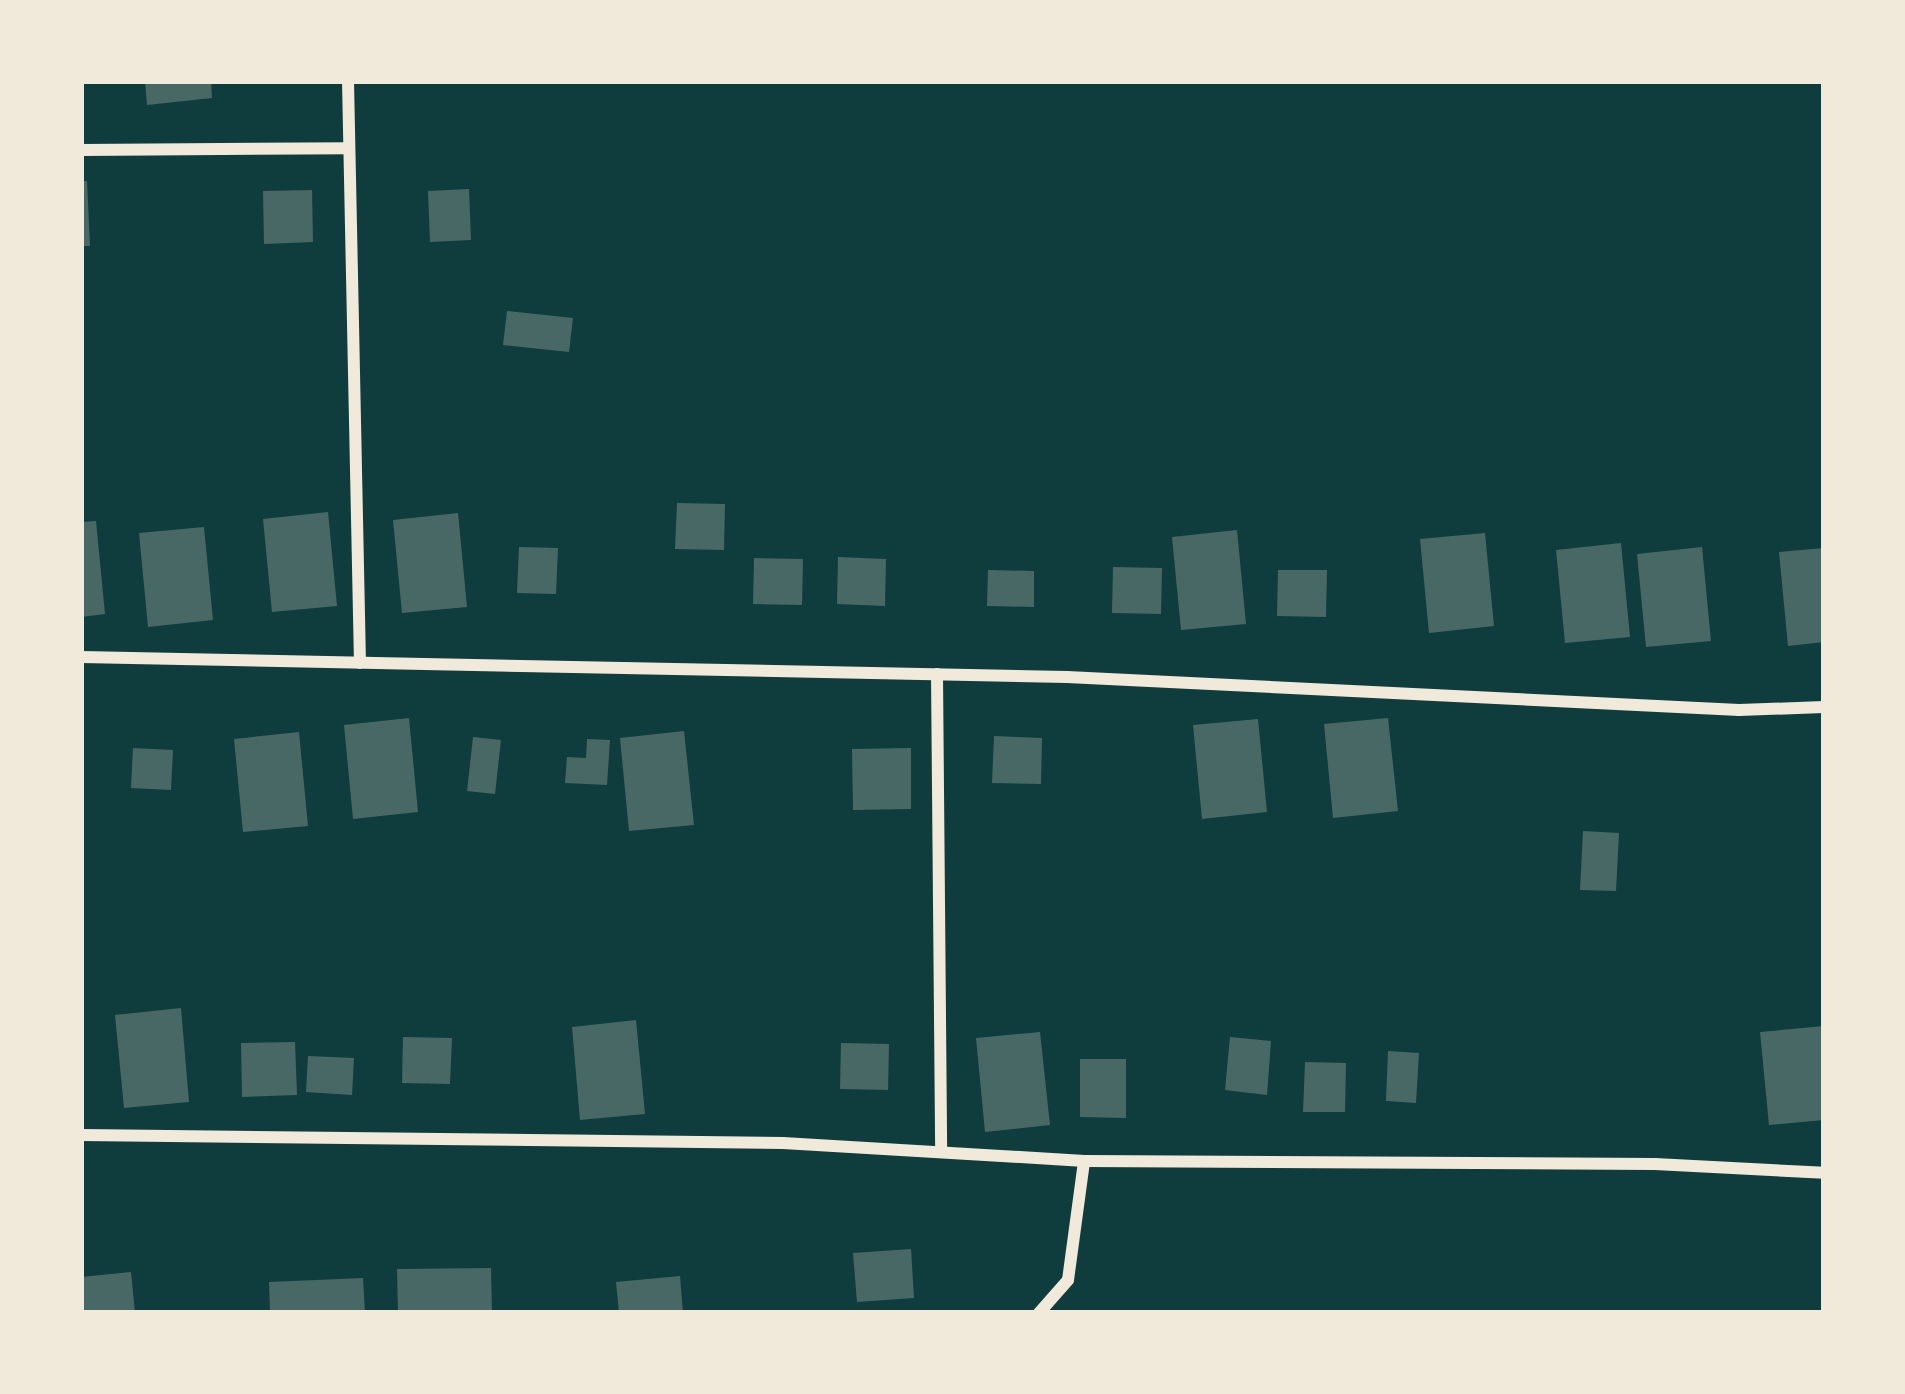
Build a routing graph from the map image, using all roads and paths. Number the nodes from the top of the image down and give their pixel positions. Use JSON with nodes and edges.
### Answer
{"nodes":[{"id":1,"x":348,"y":81,"type":"edge"},
{"id":2,"x":349,"y":148,"type":"junction"},
{"id":3,"x":81,"y":150,"type":"edge"},
{"id":4,"x":81,"y":657,"type":"edge"},
{"id":5,"x":360,"y":663,"type":"junction"},
{"id":6,"x":937,"y":674,"type":"junction"},
{"id":7,"x":1824,"y":707,"type":"edge"},
{"id":8,"x":81,"y":1135,"type":"edge"},
{"id":9,"x":941,"y":1151,"type":"junction"},
{"id":10,"x":1084,"y":1161,"type":"junction"},
{"id":11,"x":1824,"y":1173,"type":"edge"},
{"id":12,"x":1039,"y":1313,"type":"edge"}],
"edges":[{"from":1,"to":2,"type":"street"},
{"from":2,"to":3,"type":"street"},
{"from":2,"to":5,"type":"street"},
{"from":4,"to":5,"type":"street"},
{"from":5,"to":6,"type":"street"},
{"from":6,"to":7,"type":"street"},
{"from":6,"to":9,"type":"street"},
{"from":8,"to":9,"type":"street"},
{"from":9,"to":10,"type":"street"},
{"from":10,"to":11,"type":"street"},
{"from":10,"to":12,"type":"street"}]}
